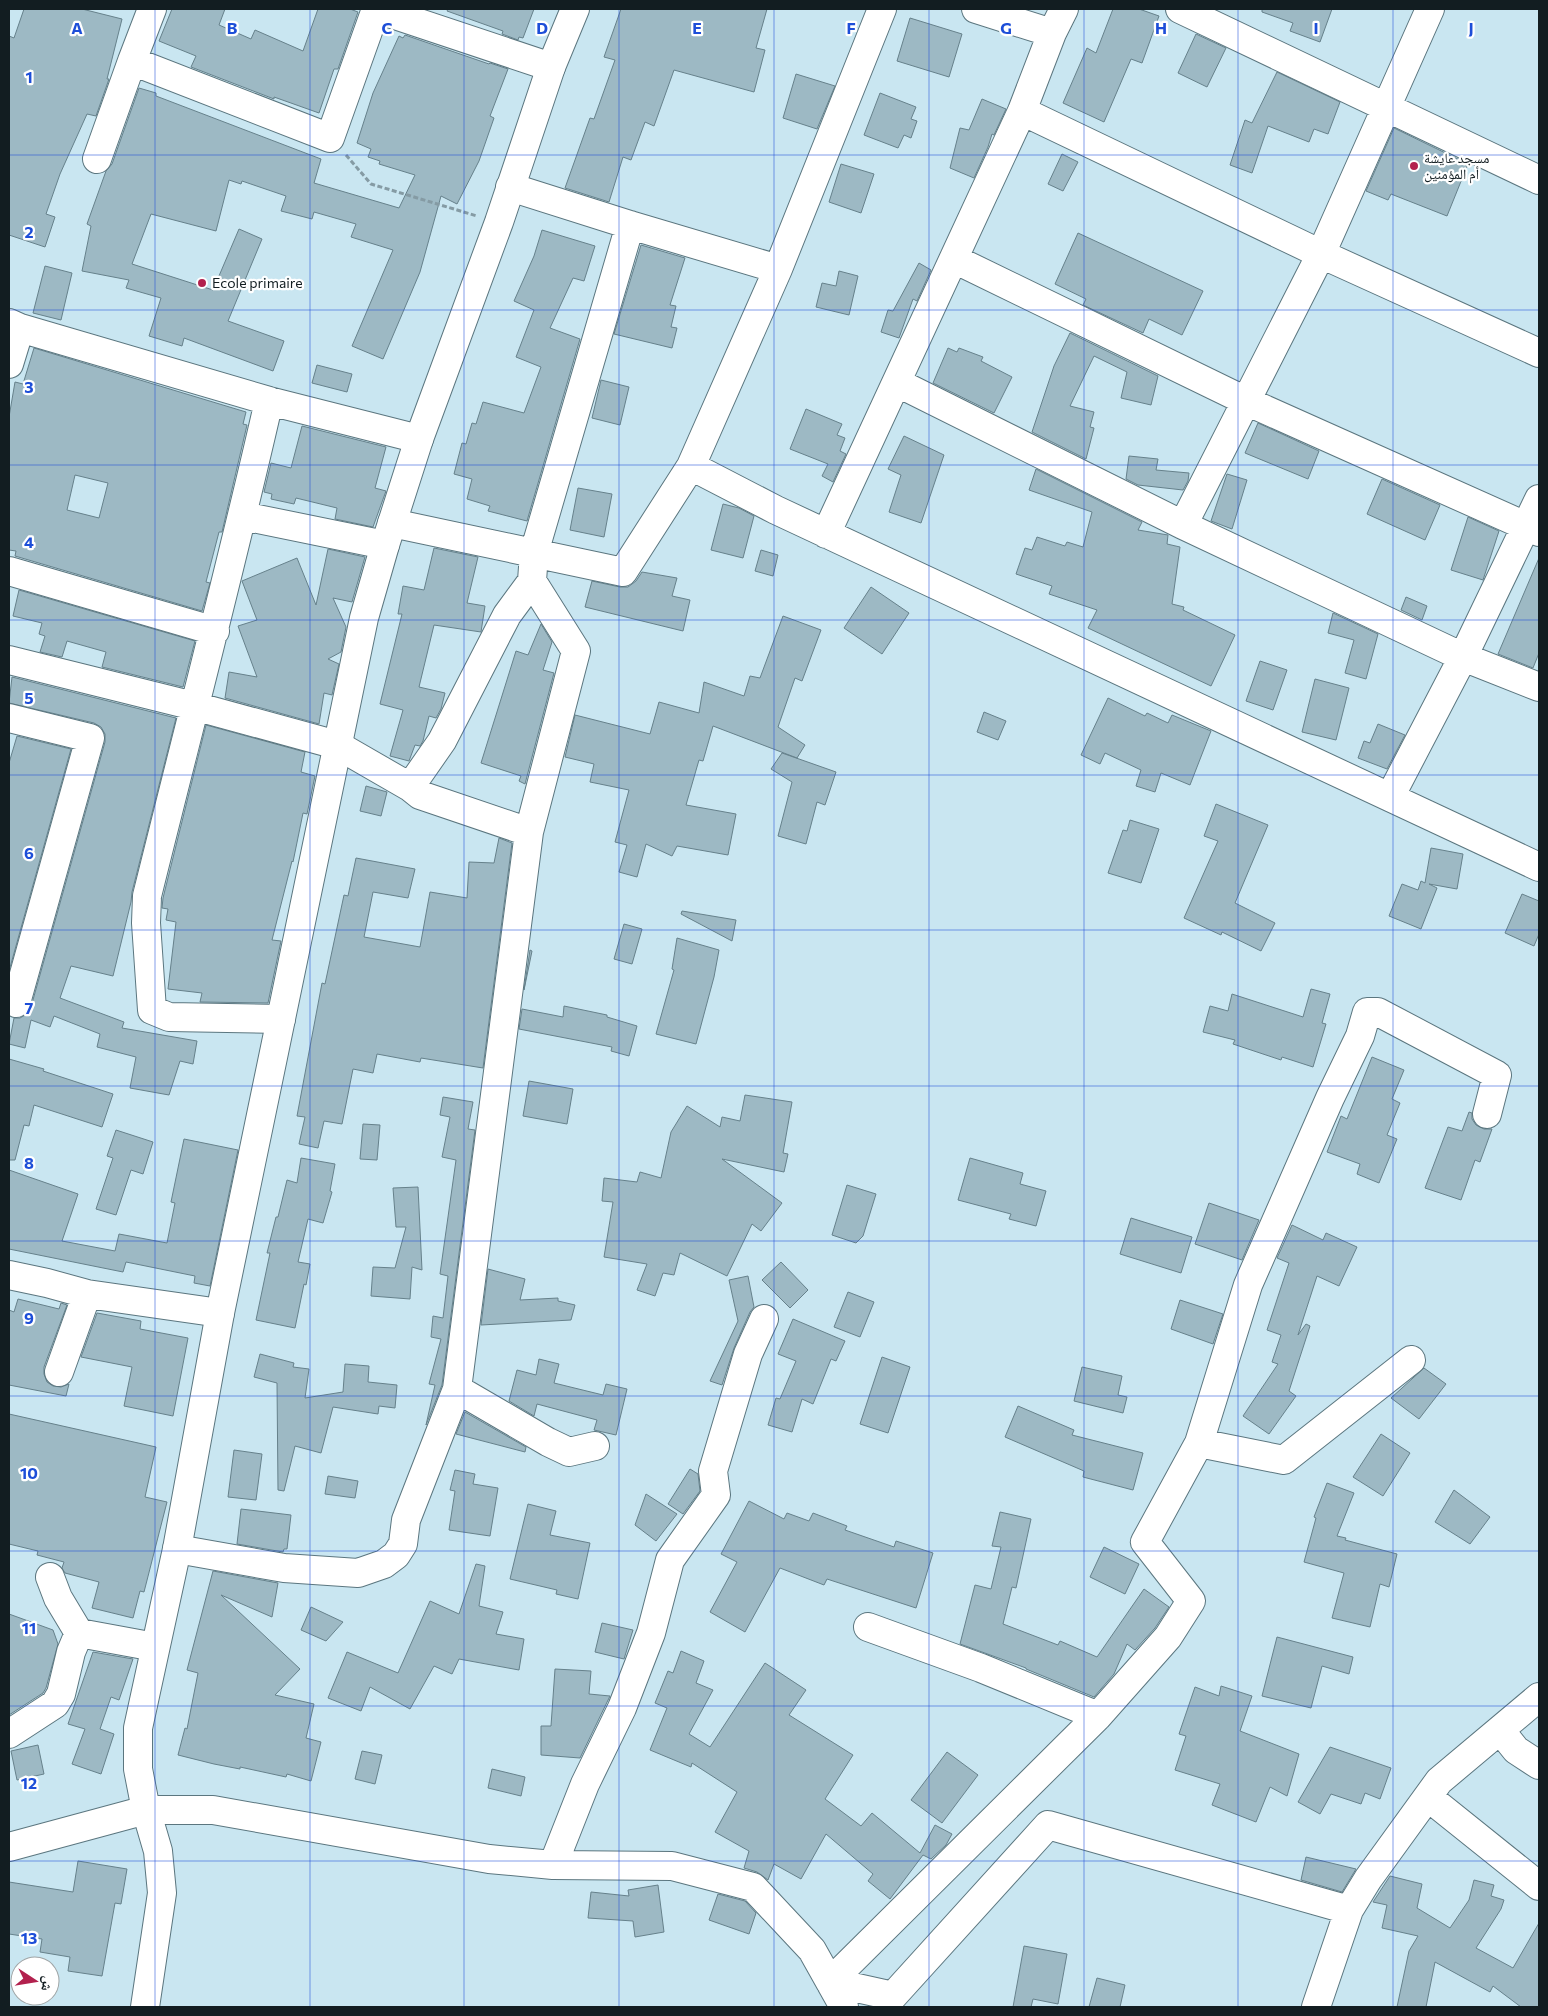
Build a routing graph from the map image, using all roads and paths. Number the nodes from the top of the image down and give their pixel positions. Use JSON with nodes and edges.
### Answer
{"nodes":[{"id":1,"x":152,"y":9,"type":"edge"},
{"id":2,"x":376,"y":9,"type":"edge"},
{"id":3,"x":575,"y":9,"type":"edge"},
{"id":4,"x":882,"y":9,"type":"edge"},
{"id":5,"x":976,"y":9,"type":"edge"},
{"id":6,"x":1064,"y":9,"type":"edge"},
{"id":7,"x":1180,"y":9,"type":"edge"},
{"id":8,"x":1430,"y":9,"type":"edge"},
{"id":9,"x":1052,"y":33,"type":"junction"},
{"id":10,"x":132,"y":61,"type":"junction"},
{"id":11,"x":551,"y":67,"type":"junction"},
{"id":12,"x":1388,"y":108,"type":"junction"},
{"id":13,"x":1022,"y":111,"type":"junction"},
{"id":14,"x":330,"y":138,"type":"junction"},
{"id":15,"x":98,"y":159,"type":"dead end"},
{"id":16,"x":1539,"y":180,"type":"edge"},
{"id":17,"x":510,"y":187,"type":"junction"},
{"id":18,"x":498,"y":222,"type":"junction"},
{"id":19,"x":630,"y":225,"type":"junction"},
{"id":20,"x":1322,"y":254,"type":"junction"},
{"id":21,"x":954,"y":259,"type":"junction"},
{"id":22,"x":778,"y":269,"type":"junction"},
{"id":23,"x":15,"y":326,"type":"edge"},
{"id":24,"x":1539,"y":353,"type":"edge"},
{"id":25,"x":9,"y":364,"type":"edge"},
{"id":26,"x":898,"y":383,"type":"junction"},
{"id":27,"x":269,"y":401,"type":"junction"},
{"id":28,"x":1246,"y":401,"type":"junction"},
{"id":29,"x":418,"y":440,"type":"junction"},
{"id":30,"x":691,"y":466,"type":"junction"},
{"id":31,"x":1539,"y":499,"type":"edge"},
{"id":32,"x":243,"y":516,"type":"junction"},
{"id":33,"x":1183,"y":525,"type":"junction"},
{"id":34,"x":1533,"y":530,"type":"edge"},
{"id":35,"x":388,"y":534,"type":"junction"},
{"id":36,"x":826,"y":534,"type":"junction"},
{"id":37,"x":534,"y":553,"type":"junction"},
{"id":38,"x":9,"y":571,"type":"edge"},
{"id":39,"x":532,"y":581,"type":"junction"},
{"id":40,"x":215,"y":631,"type":"junction"},
{"id":41,"x":1463,"y":657,"type":"junction"},
{"id":42,"x":9,"y":660,"type":"edge"},
{"id":43,"x":1539,"y":687,"type":"edge"},
{"id":44,"x":194,"y":706,"type":"junction"},
{"id":45,"x":10,"y":722,"type":"edge"},
{"id":46,"x":337,"y":745,"type":"junction"},
{"id":47,"x":410,"y":787,"type":"junction"},
{"id":48,"x":1390,"y":797,"type":"junction"},
{"id":49,"x":529,"y":832,"type":"junction"},
{"id":50,"x":1539,"y":867,"type":"edge"},
{"id":51,"x":16,"y":1003,"type":"dead end"},
{"id":52,"x":281,"y":1019,"type":"junction"},
{"id":53,"x":1487,"y":1114,"type":"dead end"},
{"id":54,"x":9,"y":1274,"type":"edge"},
{"id":55,"x":87,"y":1294,"type":"junction"},
{"id":56,"x":220,"y":1313,"type":"junction"},
{"id":57,"x":764,"y":1319,"type":"dead end"},
{"id":58,"x":1411,"y":1360,"type":"dead end"},
{"id":59,"x":59,"y":1372,"type":"dead end"},
{"id":60,"x":458,"y":1389,"type":"junction"},
{"id":61,"x":1198,"y":1443,"type":"junction"},
{"id":62,"x":595,"y":1446,"type":"dead end"},
{"id":63,"x":178,"y":1549,"type":"junction"},
{"id":64,"x":50,"y":1577,"type":"dead end"},
{"id":65,"x":868,"y":1626,"type":"dead end"},
{"id":66,"x":79,"y":1633,"type":"junction"},
{"id":67,"x":155,"y":1647,"type":"junction"},
{"id":68,"x":1539,"y":1698,"type":"edge"},
{"id":69,"x":1098,"y":1716,"type":"junction"},
{"id":70,"x":1500,"y":1730,"type":"junction"},
{"id":71,"x":9,"y":1734,"type":"edge"},
{"id":72,"x":1539,"y":1764,"type":"edge"},
{"id":73,"x":1428,"y":1798,"type":"junction"},
{"id":74,"x":146,"y":1810,"type":"junction"},
{"id":75,"x":9,"y":1847,"type":"edge"},
{"id":76,"x":553,"y":1865,"type":"junction"},
{"id":77,"x":1539,"y":1886,"type":"edge"},
{"id":78,"x":1349,"y":1910,"type":"junction"},
{"id":79,"x":830,"y":1982,"type":"junction"},
{"id":80,"x":145,"y":2007,"type":"edge"},
{"id":81,"x":844,"y":2007,"type":"edge"},
{"id":82,"x":1316,"y":2007,"type":"edge"}],
"edges":[{"from":1,"to":10,"type":"street"},
{"from":2,"to":11,"type":"street"},
{"from":2,"to":14,"type":"street"},
{"from":3,"to":11,"type":"street"},
{"from":4,"to":22,"type":"street"},
{"from":5,"to":9,"type":"street"},
{"from":6,"to":9,"type":"street"},
{"from":7,"to":12,"type":"street"},
{"from":8,"to":12,"type":"street"},
{"from":9,"to":13,"type":"street"},
{"from":10,"to":14,"type":"street"},
{"from":10,"to":15,"type":"street"},
{"from":11,"to":17,"type":"street"},
{"from":12,"to":16,"type":"street"},
{"from":12,"to":20,"type":"street"},
{"from":13,"to":20,"type":"street"},
{"from":13,"to":21,"type":"street"},
{"from":14,"to":18,"type":"path"},
{"from":17,"to":18,"type":"street"},
{"from":17,"to":19,"type":"street"},
{"from":18,"to":29,"type":"street"},
{"from":19,"to":22,"type":"street"},
{"from":19,"to":37,"type":"street"},
{"from":20,"to":24,"type":"street"},
{"from":20,"to":28,"type":"street"},
{"from":21,"to":26,"type":"street"},
{"from":21,"to":28,"type":"street"},
{"from":22,"to":30,"type":"street"},
{"from":23,"to":25,"type":"street"},
{"from":23,"to":27,"type":"street"},
{"from":26,"to":33,"type":"street"},
{"from":26,"to":36,"type":"street"},
{"from":27,"to":29,"type":"street"},
{"from":27,"to":32,"type":"street"},
{"from":28,"to":33,"type":"street"},
{"from":28,"to":34,"type":"street"},
{"from":29,"to":35,"type":"street"},
{"from":30,"to":36,"type":"street"},
{"from":30,"to":37,"type":"street"},
{"from":31,"to":34,"type":"street"},
{"from":32,"to":35,"type":"street"},
{"from":32,"to":40,"type":"street"},
{"from":33,"to":41,"type":"street"},
{"from":34,"to":41,"type":"street"},
{"from":35,"to":37,"type":"street"},
{"from":35,"to":46,"type":"street"},
{"from":36,"to":48,"type":"street"},
{"from":37,"to":39,"type":"street"},
{"from":38,"to":40,"type":"street"},
{"from":39,"to":47,"type":"street"},
{"from":39,"to":49,"type":"street"},
{"from":40,"to":44,"type":"street"},
{"from":41,"to":43,"type":"street"},
{"from":41,"to":48,"type":"street"},
{"from":42,"to":44,"type":"street"},
{"from":44,"to":46,"type":"street"},
{"from":44,"to":52,"type":"street"},
{"from":45,"to":51,"type":"street"},
{"from":46,"to":47,"type":"street"},
{"from":46,"to":52,"type":"street"},
{"from":47,"to":49,"type":"street"},
{"from":48,"to":50,"type":"street"},
{"from":49,"to":60,"type":"street"},
{"from":52,"to":56,"type":"street"},
{"from":53,"to":61,"type":"street"},
{"from":54,"to":55,"type":"street"},
{"from":55,"to":56,"type":"street"},
{"from":55,"to":59,"type":"street"},
{"from":56,"to":63,"type":"street"},
{"from":57,"to":76,"type":"street"},
{"from":58,"to":61,"type":"street"},
{"from":60,"to":62,"type":"street"},
{"from":60,"to":63,"type":"street"},
{"from":61,"to":69,"type":"street"},
{"from":63,"to":67,"type":"street"},
{"from":64,"to":66,"type":"street"},
{"from":65,"to":69,"type":"street"},
{"from":66,"to":67,"type":"street"},
{"from":66,"to":71,"type":"street"},
{"from":67,"to":74,"type":"street"},
{"from":68,"to":70,"type":"street"},
{"from":69,"to":79,"type":"street"},
{"from":70,"to":72,"type":"street"},
{"from":70,"to":73,"type":"street"},
{"from":73,"to":77,"type":"street"},
{"from":73,"to":78,"type":"street"},
{"from":74,"to":75,"type":"street"},
{"from":74,"to":76,"type":"street"},
{"from":74,"to":80,"type":"street"},
{"from":76,"to":79,"type":"street"},
{"from":78,"to":79,"type":"street"},
{"from":78,"to":82,"type":"street"},
{"from":79,"to":81,"type":"street"}]}
